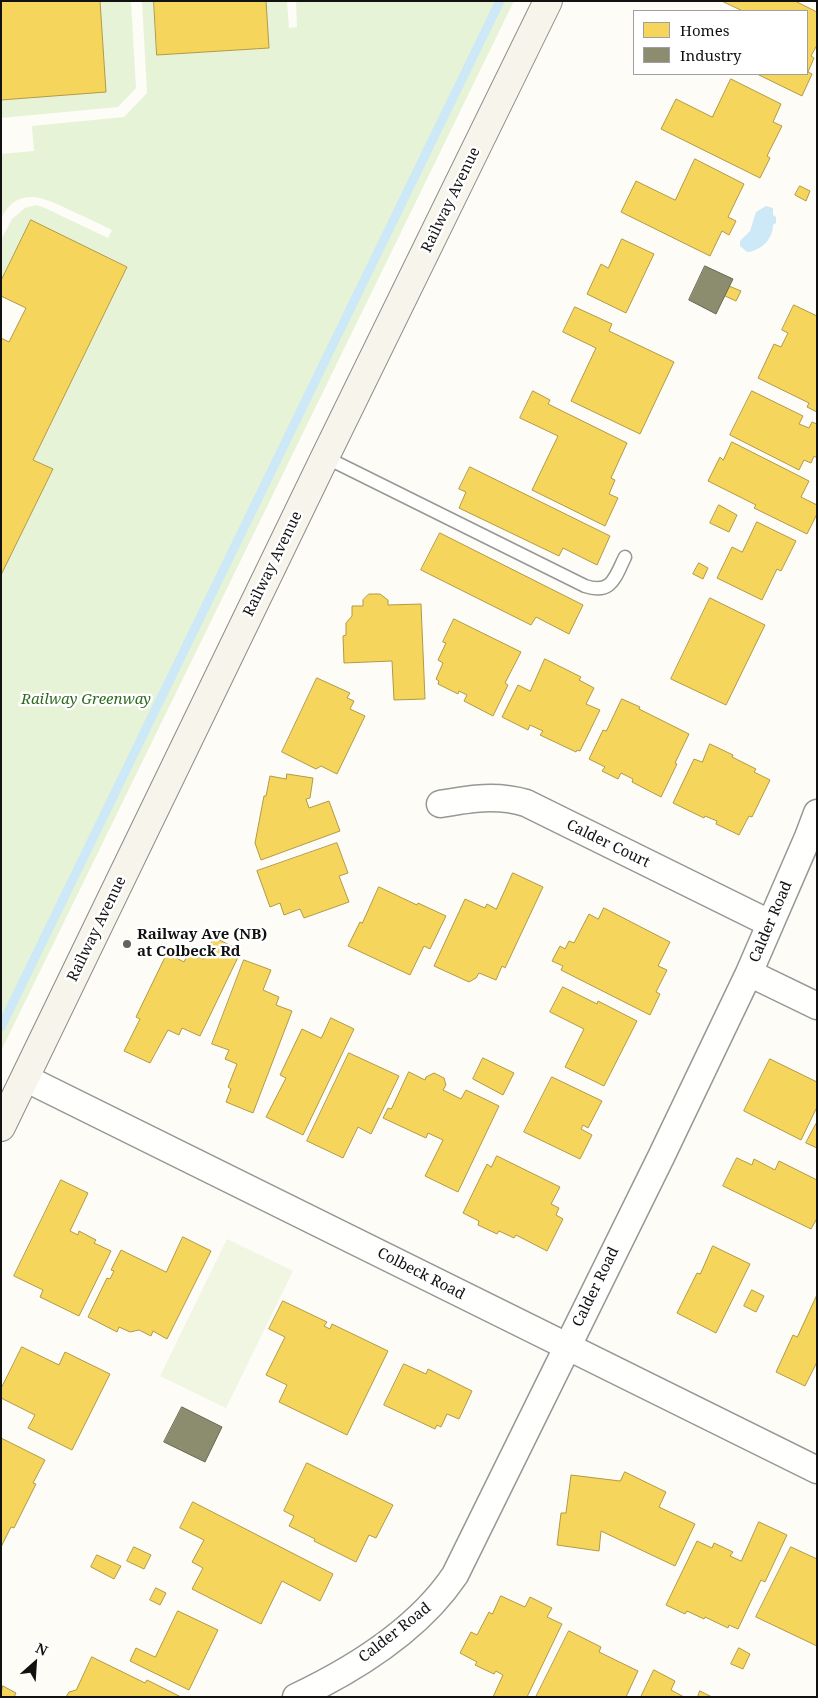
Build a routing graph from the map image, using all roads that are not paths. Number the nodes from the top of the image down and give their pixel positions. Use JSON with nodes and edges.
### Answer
{"nodes":[{"id":1,"x":548,"y":1,"type":"edge"},
{"id":2,"x":325,"y":457,"type":"junction"},
{"id":3,"x":625,"y":557,"type":"dead end"},
{"id":4,"x":440,"y":804,"type":"dead end"},
{"id":5,"x":817,"y":813,"type":"edge"},
{"id":6,"x":769,"y":923,"type":"junction"},
{"id":7,"x":749,"y":973,"type":"junction"},
{"id":8,"x":817,"y":1006,"type":"edge"},
{"id":9,"x":25,"y":1078,"type":"junction"},
{"id":10,"x":1,"y":1128,"type":"edge"},
{"id":11,"x":567,"y":1346,"type":"junction"},
{"id":12,"x":817,"y":1470,"type":"edge"},
{"id":13,"x":302,"y":1696,"type":"edge"}],
"edges":[{"from":1,"to":2,"type":"main road","name":"Railway Avenue"},
{"from":2,"to":3,"type":"lane"},
{"from":2,"to":9,"type":"main road","name":"Railway Avenue"},
{"from":4,"to":6,"type":"street","name":"Calder Court"},
{"from":5,"to":6,"type":"street","name":"Calder Road"},
{"from":6,"to":7,"type":"street","name":"Calder Road"},
{"from":7,"to":8,"type":"street"},
{"from":7,"to":11,"type":"street","name":"Calder Road"},
{"from":9,"to":10,"type":"main road","name":"Railway Avenue"},
{"from":9,"to":11,"type":"street","name":"Colbeck Road"},
{"from":11,"to":12,"type":"street","name":"Colbeck Road"},
{"from":11,"to":13,"type":"street","name":"Calder Road"}]}
